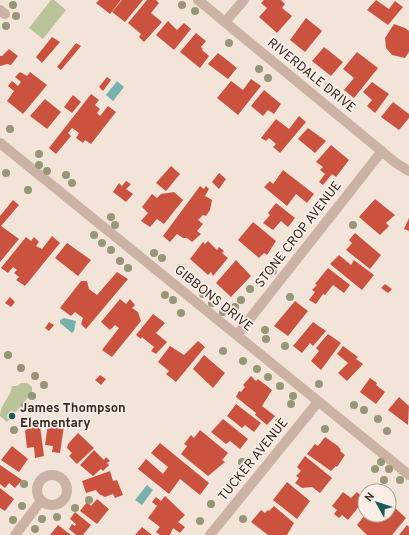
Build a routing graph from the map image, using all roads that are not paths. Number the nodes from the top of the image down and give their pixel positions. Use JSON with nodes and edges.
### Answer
{"nodes":[{"id":1,"x":198,"y":0,"type":"edge"},
{"id":2,"x":244,"y":0,"type":"edge"},
{"id":3,"x":225,"y":22,"type":"junction"},
{"id":4,"x":0,"y":143,"type":"edge"},
{"id":5,"x":382,"y":151,"type":"junction"},
{"id":6,"x":409,"y":171,"type":"edge"},
{"id":7,"x":237,"y":335,"type":"junction"},
{"id":8,"x":318,"y":402,"type":"junction"},
{"id":9,"x":409,"y":475,"type":"edge"},
{"id":10,"x":41,"y":501,"type":"dead end"},
{"id":11,"x":15,"y":535,"type":"edge"},
{"id":12,"x":210,"y":535,"type":"edge"}],
"edges":[{"from":1,"to":3,"type":"street","name":"RIVERDALE DRIVE"},
{"from":2,"to":3,"type":"street"},
{"from":3,"to":5,"type":"street","name":"RIVERDALE DRIVE"},
{"from":4,"to":7,"type":"street","name":"GIBBONS DRIVE"},
{"from":5,"to":6,"type":"street","name":"RIVERDALE DRIVE"},
{"from":5,"to":7,"type":"street","name":"STONE CROP AVENUE"},
{"from":7,"to":8,"type":"street","name":"GIBBONS DRIVE"},
{"from":8,"to":9,"type":"street","name":"GIBBONS DRIVE"},
{"from":8,"to":12,"type":"street","name":"TUCKER AVENUE"},
{"from":10,"to":11,"type":"street"}]}
